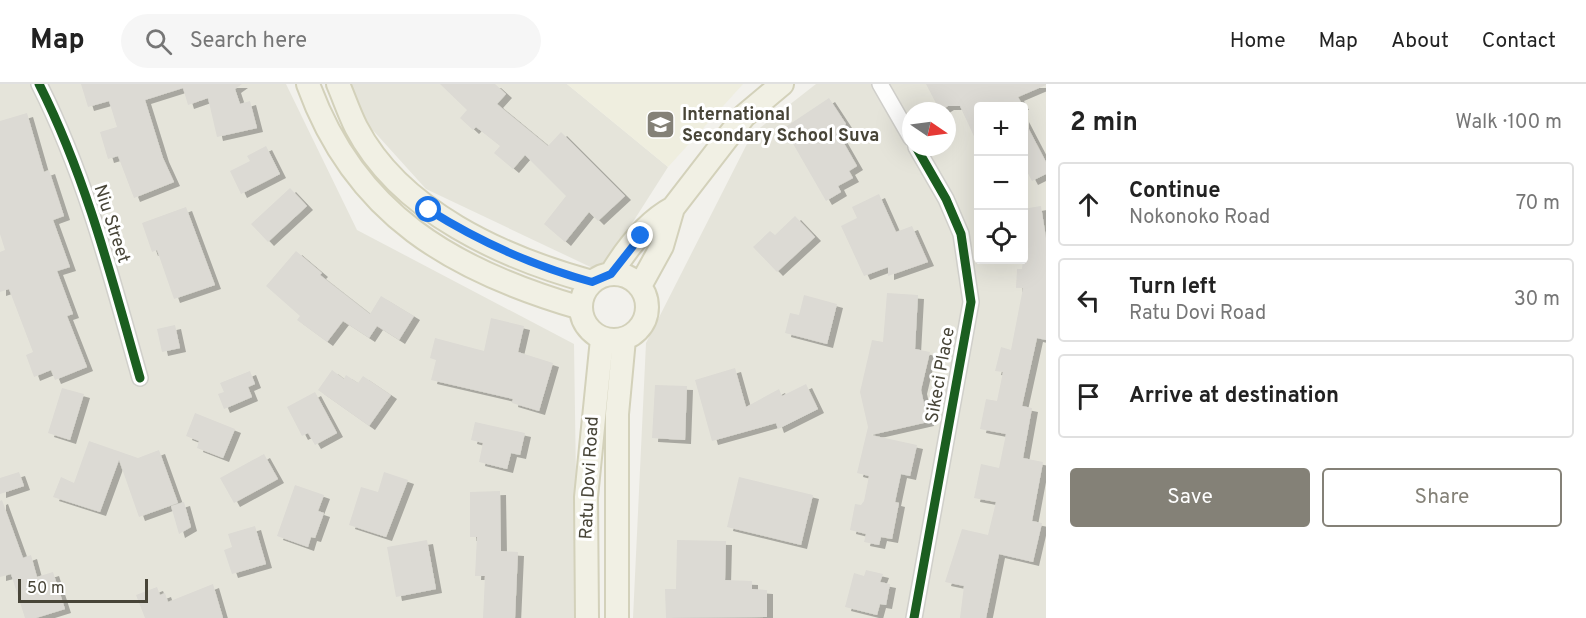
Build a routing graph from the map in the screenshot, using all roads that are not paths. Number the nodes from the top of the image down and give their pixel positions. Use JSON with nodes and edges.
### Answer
{"nodes":[{"id":1,"x":39,"y":84,"type":"edge"},
{"id":2,"x":308,"y":84,"type":"edge"},
{"id":3,"x":339,"y":84,"type":"edge"},
{"id":4,"x":782,"y":84,"type":"edge"},
{"id":5,"x":880,"y":84,"type":"edge"},
{"id":6,"x":902,"y":122,"type":"edge"},
{"id":7,"x":921,"y":156,"type":"edge"},
{"id":8,"x":673,"y":208,"type":"junction"},
{"id":9,"x":602,"y":278,"type":"junction"},
{"id":10,"x":639,"y":286,"type":"junction"},
{"id":11,"x":581,"y":308,"type":"junction"},
{"id":12,"x":613,"y":339,"type":"junction"},
{"id":13,"x":140,"y":378,"type":"dead end"},
{"id":14,"x":587,"y":618,"type":"edge"},
{"id":15,"x":617,"y":618,"type":"edge"},
{"id":16,"x":914,"y":618,"type":"edge"}],
"edges":[{"from":1,"to":13,"type":"street","name":"Niu Street"},
{"from":2,"to":11,"type":"main road"},
{"from":3,"to":9,"type":"main road"},
{"from":4,"to":8,"type":"main road"},
{"from":5,"to":6,"type":"street"},
{"from":7,"to":16,"type":"street","name":"Sikeci Place"},
{"from":8,"to":9,"type":"main road"},
{"from":8,"to":10,"type":"main road"},
{"from":9,"to":10,"type":"main road"},
{"from":9,"to":11,"type":"main road"},
{"from":10,"to":12,"type":"main road"},
{"from":11,"to":12,"type":"main road"},
{"from":12,"to":14,"type":"main road","name":"Ratu Dovi Road"},
{"from":12,"to":15,"type":"main road","name":"Ratu Dovi Road"}]}
